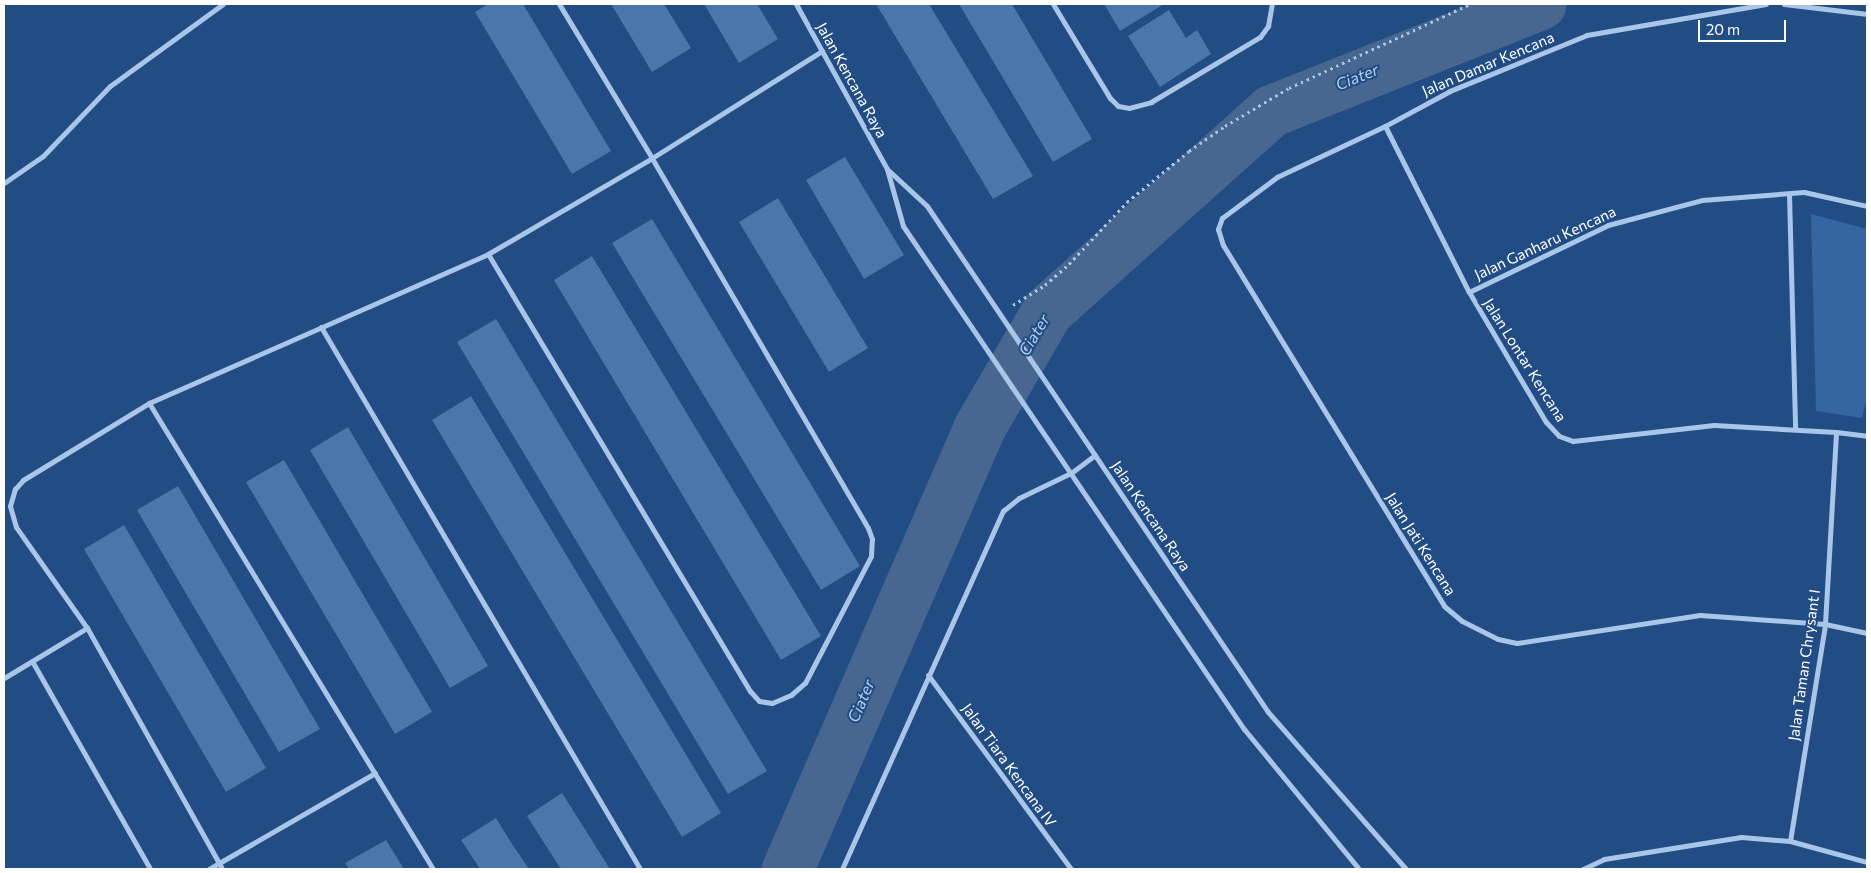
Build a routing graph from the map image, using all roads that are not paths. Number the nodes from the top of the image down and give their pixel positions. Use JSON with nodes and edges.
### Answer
{"nodes":[{"id":1,"x":222,"y":4,"type":"edge"},
{"id":2,"x":559,"y":4,"type":"edge"},
{"id":3,"x":796,"y":4,"type":"edge"},
{"id":4,"x":1053,"y":4,"type":"edge"},
{"id":5,"x":1272,"y":4,"type":"edge"},
{"id":6,"x":1766,"y":4,"type":"edge"},
{"id":7,"x":1784,"y":4,"type":"edge"},
{"id":8,"x":1867,"y":14,"type":"edge"},
{"id":9,"x":822,"y":51,"type":"junction"},
{"id":10,"x":1385,"y":126,"type":"junction"},
{"id":11,"x":652,"y":158,"type":"junction"},
{"id":12,"x":887,"y":169,"type":"junction"},
{"id":13,"x":4,"y":183,"type":"edge"},
{"id":14,"x":1789,"y":194,"type":"junction"},
{"id":15,"x":1867,"y":206,"type":"edge"},
{"id":16,"x":1219,"y":223,"type":"joint"},
{"id":17,"x":488,"y":254,"type":"junction"},
{"id":18,"x":1469,"y":292,"type":"junction"},
{"id":19,"x":321,"y":327,"type":"junction"},
{"id":20,"x":149,"y":403,"type":"junction"},
{"id":21,"x":1795,"y":429,"type":"junction"},
{"id":22,"x":1836,"y":432,"type":"junction"},
{"id":23,"x":1867,"y":436,"type":"edge"},
{"id":24,"x":1095,"y":455,"type":"junction"},
{"id":25,"x":1071,"y":474,"type":"junction"},
{"id":26,"x":1825,"y":624,"type":"junction"},
{"id":27,"x":87,"y":628,"type":"junction"},
{"id":28,"x":1867,"y":633,"type":"edge"},
{"id":29,"x":32,"y":661,"type":"junction"},
{"id":30,"x":928,"y":675,"type":"junction"},
{"id":31,"x":4,"y":678,"type":"edge"},
{"id":32,"x":375,"y":773,"type":"junction"},
{"id":33,"x":1790,"y":841,"type":"junction"},
{"id":34,"x":1867,"y":862,"type":"edge"},
{"id":35,"x":219,"y":864,"type":"junction"},
{"id":36,"x":1066,"y":867,"type":"edge"},
{"id":37,"x":150,"y":869,"type":"edge"},
{"id":38,"x":209,"y":869,"type":"edge"},
{"id":39,"x":222,"y":869,"type":"edge"},
{"id":40,"x":433,"y":869,"type":"edge"},
{"id":41,"x":640,"y":869,"type":"edge"},
{"id":42,"x":842,"y":869,"type":"edge"},
{"id":43,"x":1071,"y":869,"type":"edge"},
{"id":44,"x":1359,"y":869,"type":"edge"},
{"id":45,"x":1406,"y":869,"type":"edge"},
{"id":46,"x":1583,"y":869,"type":"edge"}],
"edges":[{"from":1,"to":13,"type":"street"},
{"from":2,"to":11,"type":"street"},
{"from":3,"to":9,"type":"street","name":"Jalan Kencana Raya"},
{"from":4,"to":5,"type":"street"},
{"from":6,"to":10,"type":"street","name":"Jalan Damar Kencana"},
{"from":7,"to":8,"type":"street"},
{"from":9,"to":11,"type":"street"},
{"from":9,"to":12,"type":"street","name":"Jalan Kencana Raya"},
{"from":10,"to":16,"type":"street","name":"Jalan Damar Kencana"},
{"from":10,"to":18,"type":"street","name":"Jalan Lontar Kencana"},
{"from":11,"to":17,"type":"street"},
{"from":11,"to":17,"type":"street"},
{"from":12,"to":24,"type":"street","name":"Jalan Kencana Raya"},
{"from":12,"to":25,"type":"street","name":"Jalan Kencana Raya"},
{"from":14,"to":15,"type":"street","name":"Jalan Ganharu Kencana"},
{"from":14,"to":18,"type":"street","name":"Jalan Ganharu Kencana"},
{"from":14,"to":21,"type":"street"},
{"from":16,"to":26,"type":"street","name":"Jalan Jati Kencana"},
{"from":17,"to":19,"type":"street"},
{"from":18,"to":21,"type":"street","name":"Jalan Lontar Kencana"},
{"from":19,"to":20,"type":"street"},
{"from":19,"to":41,"type":"street"},
{"from":20,"to":27,"type":"street"},
{"from":20,"to":32,"type":"street"},
{"from":21,"to":22,"type":"street","name":"Jalan Lontar Kencana"},
{"from":22,"to":23,"type":"street","name":"Jalan Lontar Kencana"},
{"from":22,"to":26,"type":"street","name":"Jalan Taman Chrysant I"},
{"from":24,"to":25,"type":"street"},
{"from":24,"to":45,"type":"street","name":"Jalan Kencana Raya"},
{"from":25,"to":30,"type":"street"},
{"from":25,"to":44,"type":"street","name":"Jalan Kencana Raya"},
{"from":26,"to":28,"type":"street","name":"Jalan Jati Kencana"},
{"from":26,"to":33,"type":"street","name":"Jalan Taman Chrysant I"},
{"from":27,"to":29,"type":"street"},
{"from":27,"to":35,"type":"street"},
{"from":29,"to":31,"type":"street"},
{"from":29,"to":37,"type":"street"},
{"from":30,"to":36,"type":"street","name":"Jalan Tiara Kencana IV"},
{"from":30,"to":42,"type":"street"},
{"from":32,"to":35,"type":"street"},
{"from":32,"to":40,"type":"street"},
{"from":33,"to":34,"type":"street"},
{"from":33,"to":46,"type":"street"},
{"from":35,"to":38,"type":"street"},
{"from":35,"to":39,"type":"street"},
{"from":36,"to":43,"type":"street","name":"Jalan Tiara Kencana IV"}]}
